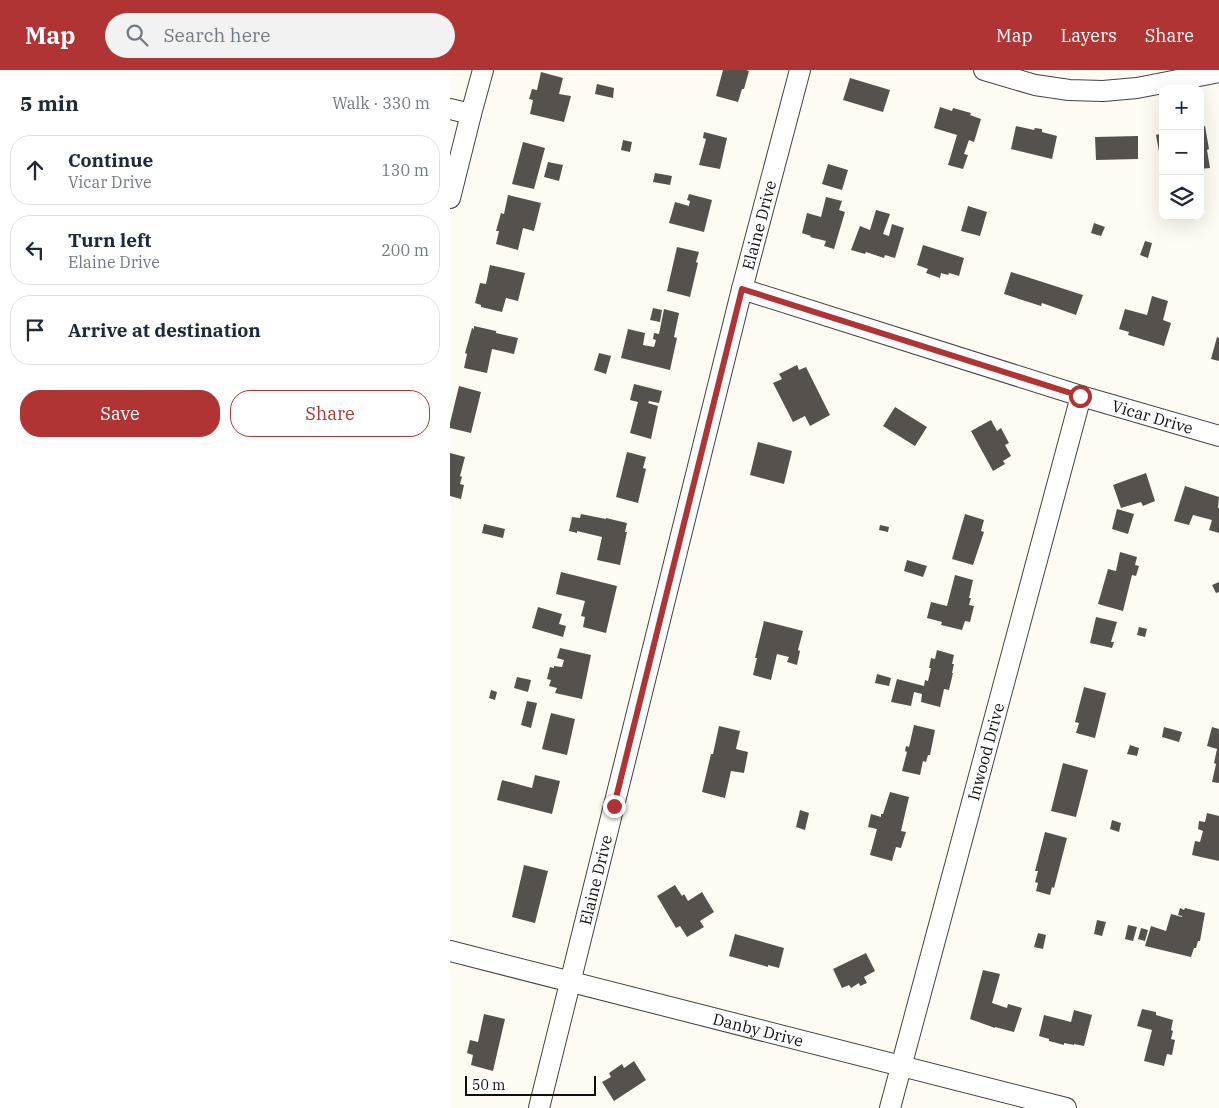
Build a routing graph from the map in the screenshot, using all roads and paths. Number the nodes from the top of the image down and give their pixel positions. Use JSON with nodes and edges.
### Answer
{"nodes":[{"id":1,"x":483,"y":70,"type":"edge"},
{"id":2,"x":800,"y":70,"type":"edge"},
{"id":3,"x":984,"y":70,"type":"edge"},
{"id":4,"x":1219,"y":72,"type":"edge"},
{"id":5,"x":1198,"y":73,"type":"edge"},
{"id":6,"x":450,"y":109,"type":"edge"},
{"id":7,"x":471,"y":114,"type":"junction"},
{"id":8,"x":450,"y":198,"type":"edge"},
{"id":9,"x":742,"y":289,"type":"junction"},
{"id":10,"x":1080,"y":396,"type":"junction"},
{"id":11,"x":1219,"y":436,"type":"edge"},
{"id":12,"x":450,"y":951,"type":"edge"},
{"id":13,"x":570,"y":982,"type":"junction"},
{"id":14,"x":902,"y":1066,"type":"junction"},
{"id":15,"x":539,"y":1108,"type":"edge"},
{"id":16,"x":890,"y":1108,"type":"edge"},
{"id":17,"x":1066,"y":1108,"type":"edge"}],
"edges":[{"from":1,"to":7,"type":"street"},
{"from":2,"to":9,"type":"street","name":"Elaine Drive"},
{"from":3,"to":5,"type":"street"},
{"from":4,"to":5,"type":"street"},
{"from":6,"to":7,"type":"street"},
{"from":7,"to":8,"type":"street"},
{"from":9,"to":10,"type":"street","name":"Vicar Drive"},
{"from":9,"to":13,"type":"street","name":"Elaine Drive"},
{"from":10,"to":11,"type":"street","name":"Vicar Drive"},
{"from":10,"to":14,"type":"street","name":"Inwood Drive"},
{"from":12,"to":13,"type":"street","name":"Danby Drive"},
{"from":13,"to":14,"type":"street","name":"Danby Drive"},
{"from":13,"to":15,"type":"street","name":"Elaine Drive"},
{"from":14,"to":16,"type":"street","name":"Inwood Drive"},
{"from":14,"to":17,"type":"street","name":"Danby Drive"}]}
